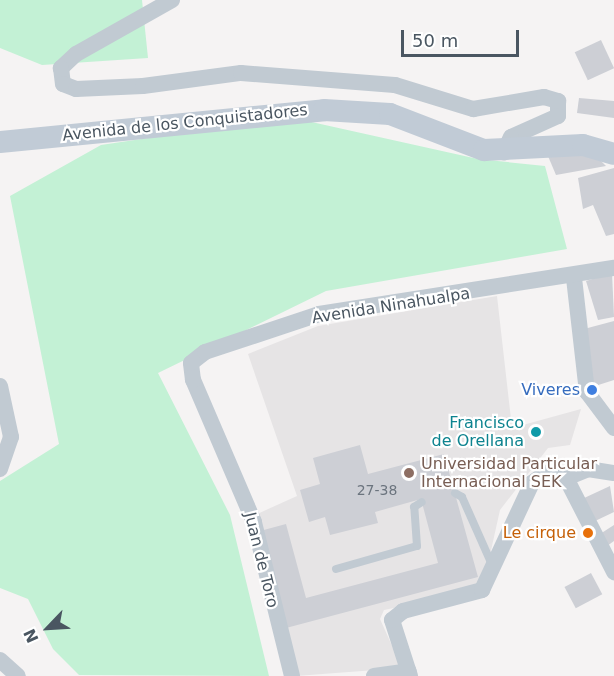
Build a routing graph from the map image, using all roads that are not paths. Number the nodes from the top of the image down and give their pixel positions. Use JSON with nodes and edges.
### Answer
{"nodes":[{"id":1,"x":172,"y":0,"type":"edge"},
{"id":2,"x":0,"y":142,"type":"edge"},
{"id":3,"x":504,"y":152,"type":"junction"},
{"id":4,"x":614,"y":154,"type":"edge"},
{"id":5,"x":614,"y":268,"type":"edge"},
{"id":6,"x":574,"y":278,"type":"junction"},
{"id":7,"x":193,"y":380,"type":"joint"},
{"id":8,"x":0,"y":386,"type":"edge"},
{"id":9,"x":614,"y":428,"type":"edge"},
{"id":10,"x":0,"y":469,"type":"edge"},
{"id":11,"x":614,"y":473,"type":"edge"},
{"id":12,"x":566,"y":478,"type":"junction"},
{"id":13,"x":454,"y":493,"type":"dead end"},
{"id":14,"x":422,"y":502,"type":"dead end"},
{"id":15,"x":336,"y":569,"type":"dead end"},
{"id":16,"x":494,"y":570,"type":"junction"},
{"id":17,"x":614,"y":572,"type":"edge"},
{"id":18,"x":0,"y":660,"type":"edge"},
{"id":19,"x":410,"y":674,"type":"edge"},
{"id":20,"x":18,"y":676,"type":"edge"},
{"id":21,"x":292,"y":676,"type":"edge"},
{"id":22,"x":374,"y":676,"type":"edge"}],
"edges":[{"from":1,"to":3,"type":"street"},
{"from":2,"to":3,"type":"street","name":"Avenida de los Conquistadores"},
{"from":3,"to":4,"type":"street","name":"Avenida de los Conquistadores"},
{"from":5,"to":6,"type":"street","name":"Avenida Ninahualpa"},
{"from":6,"to":7,"type":"street","name":"Avenida Ninahualpa"},
{"from":6,"to":9,"type":"street"},
{"from":7,"to":21,"type":"street","name":"Juan de Toro"},
{"from":8,"to":10,"type":"street"},
{"from":11,"to":12,"type":"street"},
{"from":12,"to":16,"type":"street"},
{"from":12,"to":17,"type":"street"},
{"from":13,"to":16,"type":"lane"},
{"from":14,"to":15,"type":"lane"},
{"from":16,"to":19,"type":"street"},
{"from":18,"to":20,"type":"street"},
{"from":19,"to":22,"type":"street"}]}
